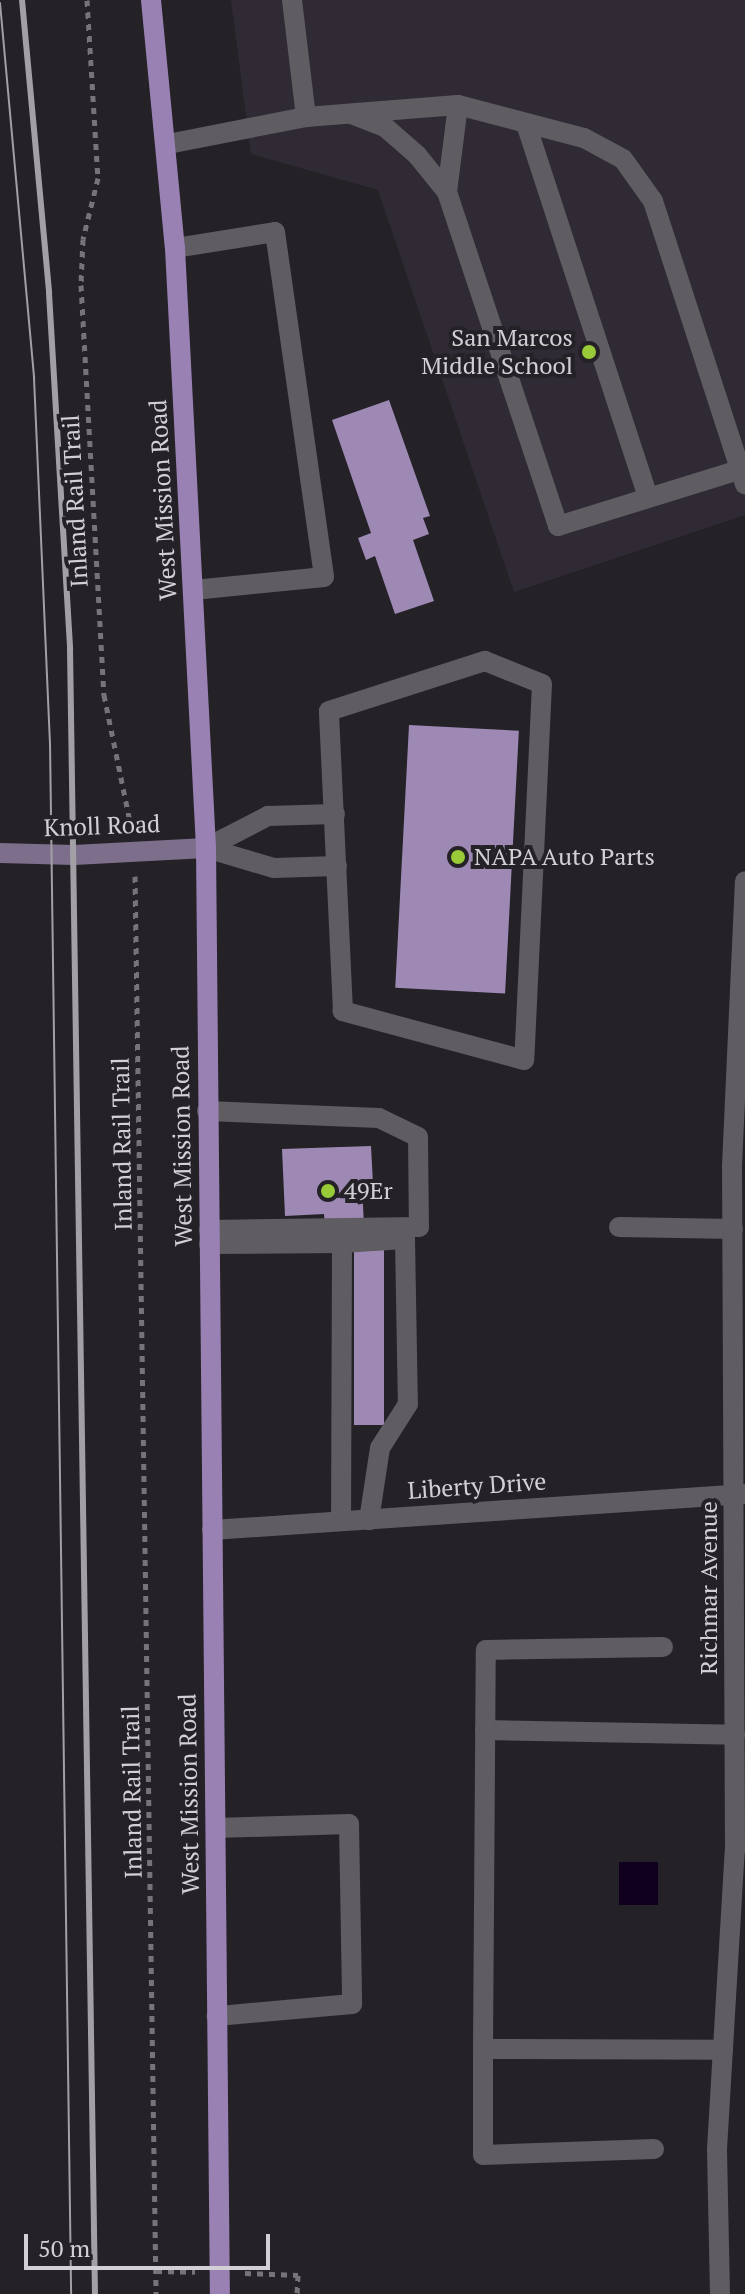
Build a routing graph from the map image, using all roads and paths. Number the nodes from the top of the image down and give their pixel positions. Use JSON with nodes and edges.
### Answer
{"nodes":[{"id":1,"x":87,"y":0,"type":"edge"},
{"id":2,"x":151,"y":0,"type":"edge"},
{"id":3,"x":292,"y":0,"type":"edge"},
{"id":4,"x":458,"y":105,"type":"junction"},
{"id":5,"x":348,"y":112,"type":"junction"},
{"id":6,"x":306,"y":117,"type":"junction"},
{"id":7,"x":527,"y":127,"type":"junction"},
{"id":8,"x":168,"y":144,"type":"junction"},
{"id":9,"x":447,"y":192,"type":"junction"},
{"id":10,"x":175,"y":248,"type":"junction"},
{"id":11,"x":743,"y":474,"type":"edge"},
{"id":12,"x":648,"y":498,"type":"junction"},
{"id":13,"x":194,"y":590,"type":"junction"},
{"id":14,"x":335,"y":814,"type":"junction"},
{"id":15,"x":206,"y":848,"type":"junction"},
{"id":16,"x":134,"y":852,"type":"junction"},
{"id":17,"x":0,"y":853,"type":"edge"},
{"id":18,"x":337,"y":866,"type":"junction"},
{"id":19,"x":745,"y":881,"type":"edge"},
{"id":20,"x":207,"y":1111,"type":"junction"},
{"id":21,"x":619,"y":1227,"type":"dead end"},
{"id":22,"x":733,"y":1229,"type":"junction"},
{"id":23,"x":209,"y":1237,"type":"junction"},
{"id":24,"x":342,"y":1243,"type":"junction"},
{"id":25,"x":740,"y":1495,"type":"edge"},
{"id":26,"x":369,"y":1520,"type":"junction"},
{"id":27,"x":341,"y":1521,"type":"junction"},
{"id":28,"x":212,"y":1530,"type":"junction"},
{"id":29,"x":663,"y":1647,"type":"dead end"},
{"id":30,"x":485,"y":1730,"type":"junction"},
{"id":31,"x":735,"y":1735,"type":"junction"},
{"id":32,"x":216,"y":1828,"type":"junction"},
{"id":33,"x":739,"y":1891,"type":"edge"},
{"id":34,"x":217,"y":2016,"type":"junction"},
{"id":35,"x":483,"y":2049,"type":"junction"},
{"id":36,"x":723,"y":2050,"type":"junction"},
{"id":37,"x":654,"y":2149,"type":"dead end"},
{"id":38,"x":156,"y":2294,"type":"edge"},
{"id":39,"x":220,"y":2294,"type":"edge"},
{"id":40,"x":720,"y":2294,"type":"edge"}],
"edges":[{"from":1,"to":16,"type":"path","name":"Inland Rail Trail"},
{"from":2,"to":8,"type":"main road","name":"West Mission Road"},
{"from":3,"to":6,"type":"street"},
{"from":4,"to":5,"type":"street"},
{"from":4,"to":7,"type":"street"},
{"from":4,"to":9,"type":"street"},
{"from":5,"to":6,"type":"street"},
{"from":5,"to":9,"type":"street"},
{"from":6,"to":8,"type":"street"},
{"from":7,"to":11,"type":"street"},
{"from":7,"to":12,"type":"street"},
{"from":8,"to":10,"type":"main road","name":"West Mission Road"},
{"from":9,"to":12,"type":"street"},
{"from":10,"to":13,"type":"main road","name":"West Mission Road"},
{"from":10,"to":13,"type":"street"},
{"from":11,"to":12,"type":"street"},
{"from":13,"to":15,"type":"main road","name":"West Mission Road"},
{"from":14,"to":15,"type":"street"},
{"from":14,"to":18,"type":"street"},
{"from":14,"to":18,"type":"street"},
{"from":15,"to":16,"type":"main road","name":"Knoll Road"},
{"from":15,"to":18,"type":"street"},
{"from":15,"to":20,"type":"main road","name":"West Mission Road"},
{"from":16,"to":17,"type":"main road","name":"Knoll Road"},
{"from":16,"to":38,"type":"path","name":"Inland Rail Trail"},
{"from":19,"to":22,"type":"street","name":"Richmar Avenue"},
{"from":20,"to":23,"type":"main road","name":"West Mission Road"},
{"from":20,"to":23,"type":"street"},
{"from":21,"to":22,"type":"street"},
{"from":22,"to":25,"type":"street","name":"Richmar Avenue"},
{"from":23,"to":24,"type":"street"},
{"from":23,"to":28,"type":"main road","name":"West Mission Road"},
{"from":24,"to":26,"type":"street"},
{"from":24,"to":27,"type":"street"},
{"from":25,"to":26,"type":"street","name":"Liberty Drive"},
{"from":25,"to":31,"type":"street","name":"Richmar Avenue"},
{"from":26,"to":27,"type":"street","name":"Liberty Drive"},
{"from":27,"to":28,"type":"street","name":"Liberty Drive"},
{"from":28,"to":32,"type":"main road","name":"West Mission Road"},
{"from":29,"to":30,"type":"street"},
{"from":30,"to":31,"type":"street"},
{"from":30,"to":35,"type":"street"},
{"from":31,"to":33,"type":"street","name":"Richmar Avenue"},
{"from":32,"to":34,"type":"main road","name":"West Mission Road"},
{"from":32,"to":34,"type":"street"},
{"from":33,"to":36,"type":"street","name":"Richmar Avenue"},
{"from":34,"to":39,"type":"main road","name":"West Mission Road"},
{"from":35,"to":36,"type":"street"},
{"from":35,"to":37,"type":"street"},
{"from":36,"to":40,"type":"street","name":"Richmar Avenue"}]}
